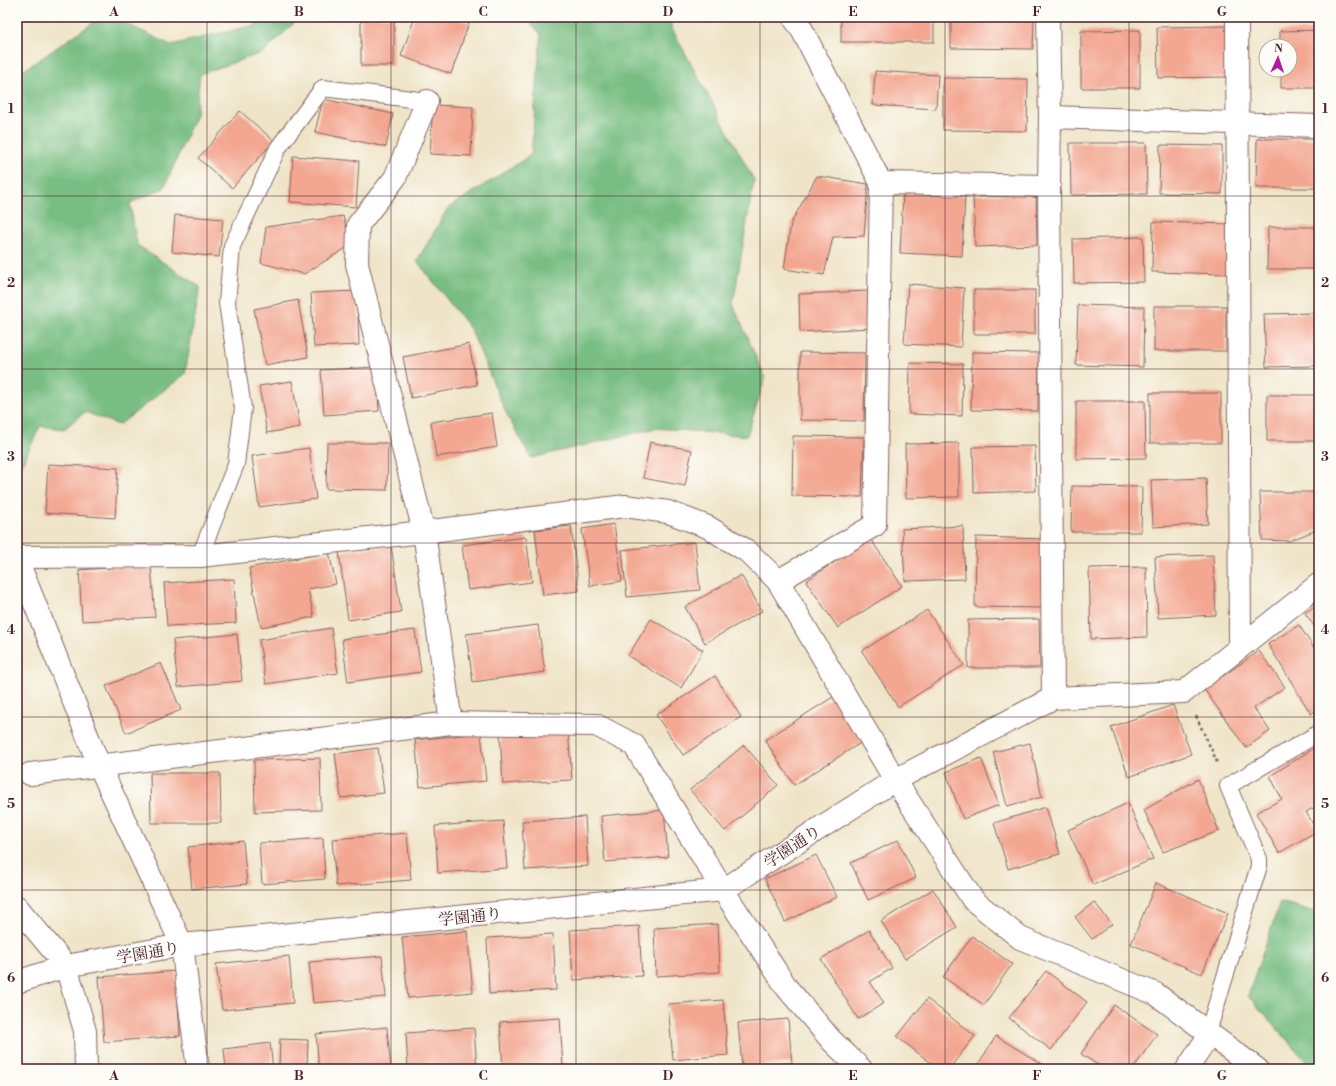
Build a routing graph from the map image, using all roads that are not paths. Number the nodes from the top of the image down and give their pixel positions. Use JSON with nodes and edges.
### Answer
{"nodes":[{"id":1,"x":793,"y":17,"type":"edge"},
{"id":2,"x":1048,"y":17,"type":"edge"},
{"id":3,"x":1237,"y":17,"type":"edge"},
{"id":4,"x":427,"y":101,"type":"joint"},
{"id":5,"x":1050,"y":117,"type":"junction"},
{"id":6,"x":1237,"y":123,"type":"junction"},
{"id":7,"x":1319,"y":126,"type":"edge"},
{"id":8,"x":881,"y":183,"type":"junction"},
{"id":9,"x":1049,"y":186,"type":"junction"},
{"id":10,"x":424,"y":532,"type":"junction"},
{"id":11,"x":200,"y":556,"type":"junction"},
{"id":12,"x":17,"y":558,"type":"edge"},
{"id":13,"x":778,"y":581,"type":"junction"},
{"id":14,"x":1319,"y":584,"type":"edge"},
{"id":15,"x":1240,"y":647,"type":"junction"},
{"id":16,"x":1054,"y":698,"type":"junction"},
{"id":17,"x":451,"y":723,"type":"junction"},
{"id":18,"x":1319,"y":733,"type":"edge"},
{"id":19,"x":99,"y":765,"type":"junction"},
{"id":20,"x":30,"y":774,"type":"dead end"},
{"id":21,"x":895,"y":780,"type":"junction"},
{"id":22,"x":723,"y":890,"type":"junction"},
{"id":23,"x":17,"y":907,"type":"edge"},
{"id":24,"x":182,"y":945,"type":"junction"},
{"id":25,"x":66,"y":966,"type":"junction"},
{"id":26,"x":17,"y":982,"type":"edge"},
{"id":27,"x":1209,"y":1033,"type":"junction"},
{"id":28,"x":86,"y":1069,"type":"edge"},
{"id":29,"x":198,"y":1069,"type":"edge"},
{"id":30,"x":861,"y":1069,"type":"edge"},
{"id":31,"x":1187,"y":1069,"type":"edge"},
{"id":32,"x":1256,"y":1069,"type":"edge"}],
"edges":[{"from":1,"to":8,"type":"street"},
{"from":2,"to":5,"type":"street"},
{"from":3,"to":6,"type":"street"},
{"from":4,"to":10,"type":"street"},
{"from":4,"to":11,"type":"lane"},
{"from":5,"to":6,"type":"street"},
{"from":5,"to":9,"type":"street"},
{"from":6,"to":7,"type":"street"},
{"from":6,"to":15,"type":"street"},
{"from":8,"to":9,"type":"street"},
{"from":8,"to":13,"type":"street"},
{"from":9,"to":16,"type":"street"},
{"from":10,"to":11,"type":"street"},
{"from":10,"to":13,"type":"street"},
{"from":10,"to":17,"type":"street"},
{"from":11,"to":12,"type":"street"},
{"from":12,"to":19,"type":"street"},
{"from":13,"to":21,"type":"street"},
{"from":14,"to":15,"type":"street"},
{"from":15,"to":16,"type":"street"},
{"from":16,"to":21,"type":"street","name":"学園通り"},
{"from":17,"to":19,"type":"street"},
{"from":17,"to":22,"type":"street"},
{"from":18,"to":27,"type":"lane"},
{"from":19,"to":20,"type":"street"},
{"from":19,"to":24,"type":"street"},
{"from":21,"to":22,"type":"street","name":"学園通り"},
{"from":21,"to":27,"type":"street"},
{"from":22,"to":24,"type":"street","name":"学園通り"},
{"from":22,"to":30,"type":"street"},
{"from":23,"to":25,"type":"street"},
{"from":24,"to":25,"type":"street","name":"学園通り"},
{"from":24,"to":29,"type":"street"},
{"from":25,"to":26,"type":"street","name":"学園通り"},
{"from":25,"to":28,"type":"street"},
{"from":27,"to":31,"type":"street"},
{"from":27,"to":32,"type":"street"}]}
